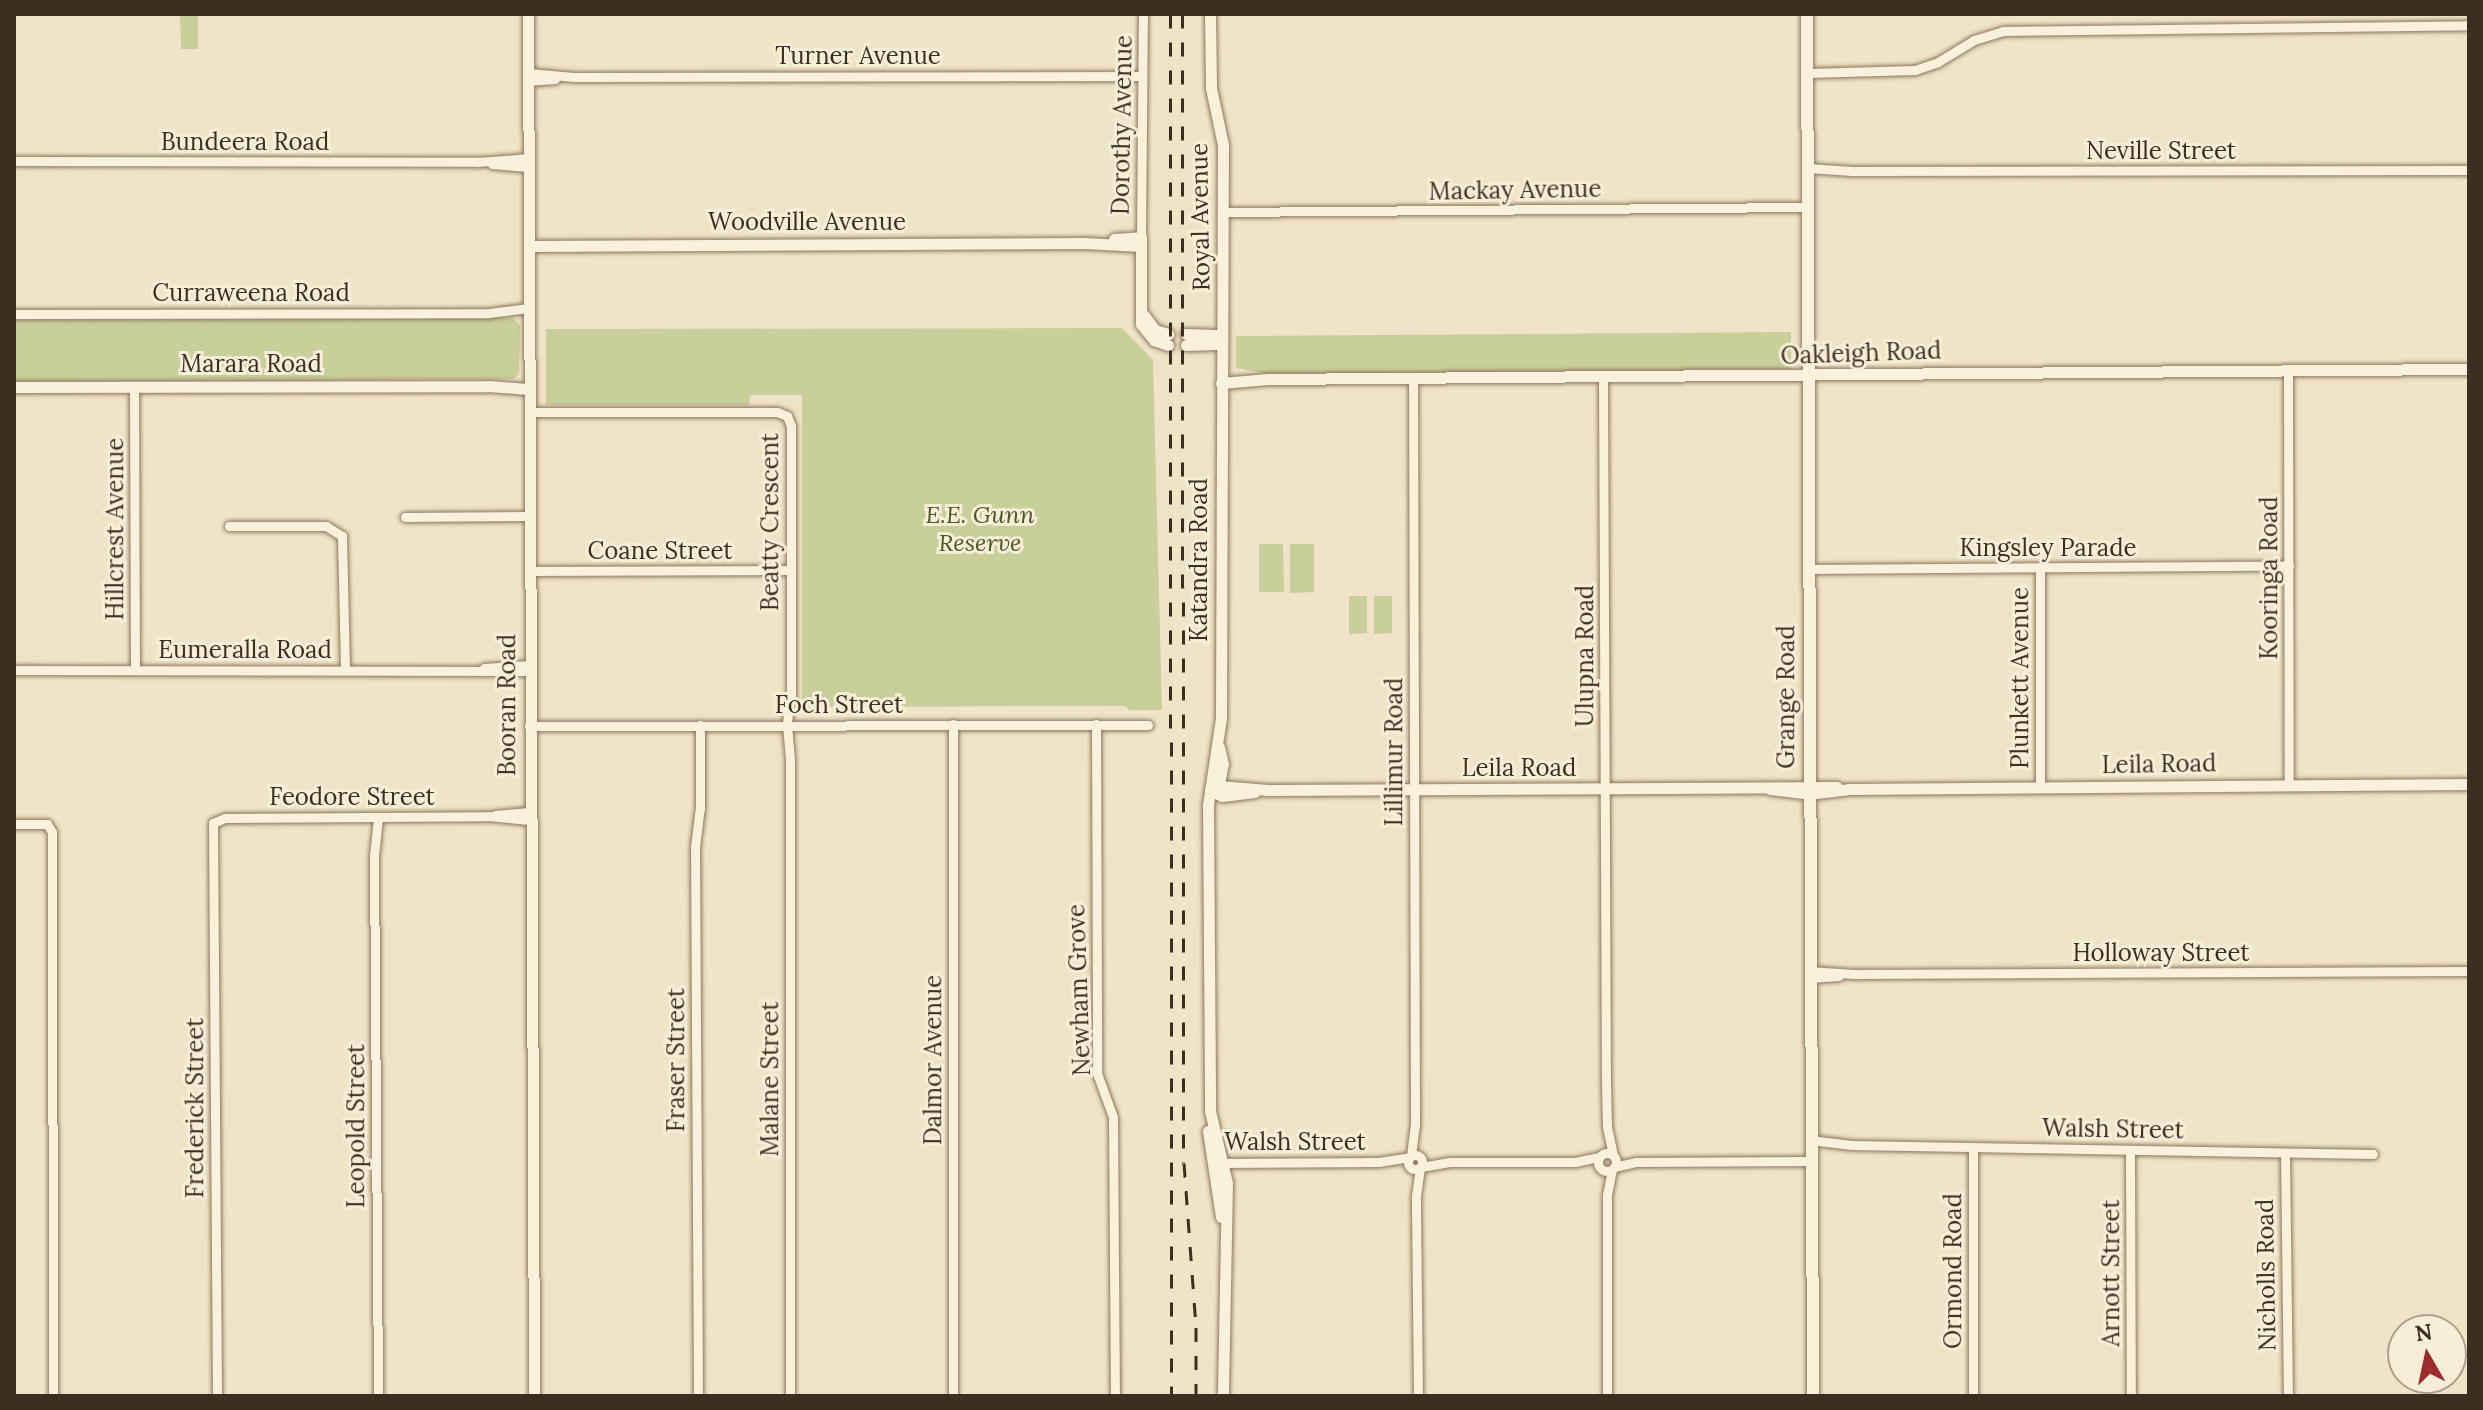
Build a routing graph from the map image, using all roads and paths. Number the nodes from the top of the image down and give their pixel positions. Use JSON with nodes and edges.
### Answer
{"nodes":[{"id":1,"x":528,"y":14,"type":"edge"},
{"id":2,"x":1143,"y":14,"type":"edge"},
{"id":3,"x":1210,"y":14,"type":"edge"},
{"id":4,"x":1807,"y":14,"type":"edge"},
{"id":5,"x":2469,"y":25,"type":"edge"},
{"id":6,"x":1808,"y":73,"type":"junction"},
{"id":7,"x":1142,"y":76,"type":"junction"},
{"id":8,"x":528,"y":77,"type":"junction"},
{"id":9,"x":14,"y":161,"type":"edge"},
{"id":10,"x":529,"y":162,"type":"junction"},
{"id":11,"x":2469,"y":170,"type":"edge"},
{"id":12,"x":1808,"y":172,"type":"junction"},
{"id":13,"x":1808,"y":207,"type":"junction"},
{"id":14,"x":1222,"y":212,"type":"junction"},
{"id":15,"x":1140,"y":241,"type":"junction"},
{"id":16,"x":530,"y":246,"type":"junction"},
{"id":17,"x":529,"y":312,"type":"junction"},
{"id":18,"x":14,"y":314,"type":"edge"},
{"id":19,"x":1168,"y":339,"type":"dead end"},
{"id":20,"x":1186,"y":339,"type":"dead end"},
{"id":21,"x":1222,"y":339,"type":"junction"},
{"id":22,"x":2469,"y":369,"type":"edge"},
{"id":23,"x":2288,"y":370,"type":"junction"},
{"id":24,"x":1808,"y":376,"type":"junction"},
{"id":25,"x":1221,"y":378,"type":"junction"},
{"id":26,"x":1603,"y":378,"type":"junction"},
{"id":27,"x":1413,"y":379,"type":"junction"},
{"id":28,"x":529,"y":385,"type":"junction"},
{"id":29,"x":14,"y":387,"type":"edge"},
{"id":30,"x":134,"y":387,"type":"junction"},
{"id":31,"x":529,"y":412,"type":"junction"},
{"id":32,"x":529,"y":516,"type":"junction"},
{"id":33,"x":405,"y":517,"type":"dead end"},
{"id":34,"x":229,"y":526,"type":"dead end"},
{"id":35,"x":2289,"y":566,"type":"junction"},
{"id":36,"x":2040,"y":568,"type":"junction"},
{"id":37,"x":1808,"y":569,"type":"junction"},
{"id":38,"x":790,"y":570,"type":"junction"},
{"id":39,"x":529,"y":571,"type":"junction"},
{"id":40,"x":529,"y":668,"type":"junction"},
{"id":41,"x":14,"y":670,"type":"edge"},
{"id":42,"x":135,"y":670,"type":"junction"},
{"id":43,"x":345,"y":670,"type":"junction"},
{"id":44,"x":953,"y":724,"type":"junction"},
{"id":45,"x":1096,"y":724,"type":"junction"},
{"id":46,"x":700,"y":725,"type":"junction"},
{"id":47,"x":790,"y":725,"type":"junction"},
{"id":48,"x":1148,"y":725,"type":"dead end"},
{"id":49,"x":529,"y":726,"type":"junction"},
{"id":50,"x":2469,"y":784,"type":"edge"},
{"id":51,"x":2289,"y":785,"type":"junction"},
{"id":52,"x":2040,"y":787,"type":"junction"},
{"id":53,"x":1808,"y":789,"type":"junction"},
{"id":54,"x":1215,"y":790,"type":"junction"},
{"id":55,"x":1414,"y":790,"type":"junction"},
{"id":56,"x":1605,"y":790,"type":"junction"},
{"id":57,"x":529,"y":816,"type":"junction"},
{"id":58,"x":374,"y":818,"type":"junction"},
{"id":59,"x":216,"y":821,"type":"joint"},
{"id":60,"x":14,"y":824,"type":"edge"},
{"id":61,"x":2469,"y":971,"type":"edge"},
{"id":62,"x":1809,"y":974,"type":"junction"},
{"id":63,"x":1973,"y":1147,"type":"junction"},
{"id":64,"x":1810,"y":1150,"type":"junction"},
{"id":65,"x":2130,"y":1150,"type":"junction"},
{"id":66,"x":2285,"y":1153,"type":"junction"},
{"id":67,"x":2373,"y":1154,"type":"dead end"},
{"id":68,"x":1216,"y":1162,"type":"junction"},
{"id":69,"x":1415,"y":1162,"type":"junction"},
{"id":70,"x":1607,"y":1162,"type":"junction"},
{"id":71,"x":53,"y":1396,"type":"edge"},
{"id":72,"x":217,"y":1396,"type":"edge"},
{"id":73,"x":378,"y":1396,"type":"edge"},
{"id":74,"x":534,"y":1396,"type":"edge"},
{"id":75,"x":698,"y":1396,"type":"edge"},
{"id":76,"x":790,"y":1396,"type":"edge"},
{"id":77,"x":953,"y":1396,"type":"edge"},
{"id":78,"x":1115,"y":1396,"type":"edge"},
{"id":79,"x":1223,"y":1396,"type":"edge"},
{"id":80,"x":1418,"y":1396,"type":"edge"},
{"id":81,"x":1607,"y":1396,"type":"edge"},
{"id":82,"x":1811,"y":1396,"type":"edge"},
{"id":83,"x":1973,"y":1396,"type":"edge"},
{"id":84,"x":2131,"y":1396,"type":"edge"},
{"id":85,"x":2288,"y":1396,"type":"edge"}],
"edges":[{"from":1,"to":8,"type":"street","name":"Booran Road"},
{"from":2,"to":7,"type":"street","name":"Dorothy Avenue"},
{"from":3,"to":14,"type":"street","name":"Royal Avenue"},
{"from":4,"to":6,"type":"main road","name":"Grange Road"},
{"from":5,"to":6,"type":"street"},
{"from":6,"to":12,"type":"main road","name":"Grange Road"},
{"from":7,"to":8,"type":"street","name":"Turner Avenue"},
{"from":7,"to":15,"type":"street","name":"Dorothy Avenue"},
{"from":8,"to":10,"type":"street","name":"Booran Road"},
{"from":9,"to":10,"type":"street","name":"Bundeera Road"},
{"from":10,"to":16,"type":"street","name":"Booran Road"},
{"from":11,"to":12,"type":"street","name":"Neville Street"},
{"from":12,"to":13,"type":"main road","name":"Grange Road"},
{"from":13,"to":14,"type":"street","name":"Mackay Avenue"},
{"from":13,"to":24,"type":"main road","name":"Grange Road"},
{"from":14,"to":21,"type":"street","name":"Royal Avenue"},
{"from":15,"to":16,"type":"street","name":"Woodville Avenue"},
{"from":15,"to":19,"type":"street"},
{"from":16,"to":17,"type":"street","name":"Booran Road"},
{"from":17,"to":18,"type":"street","name":"Curraweena Road"},
{"from":17,"to":28,"type":"street","name":"Booran Road"},
{"from":20,"to":21,"type":"street"},
{"from":21,"to":25,"type":"street","name":"Royal Avenue"},
{"from":22,"to":23,"type":"street","name":"Oakleigh Road"},
{"from":23,"to":24,"type":"street","name":"Oakleigh Road"},
{"from":23,"to":35,"type":"street","name":"Kooringa Road"},
{"from":24,"to":26,"type":"street","name":"Oakleigh Road"},
{"from":24,"to":37,"type":"main road","name":"Grange Road"},
{"from":25,"to":27,"type":"street","name":"Oakleigh Road"},
{"from":25,"to":54,"type":"street","name":"Katandra Road"},
{"from":26,"to":27,"type":"street","name":"Oakleigh Road"},
{"from":26,"to":56,"type":"street","name":"Ulupna Road"},
{"from":27,"to":55,"type":"street","name":"Lillimur Road"},
{"from":28,"to":30,"type":"street","name":"Marara Road"},
{"from":28,"to":31,"type":"street","name":"Booran Road"},
{"from":29,"to":30,"type":"street","name":"Marara Road"},
{"from":30,"to":42,"type":"street","name":"Hillcrest Avenue"},
{"from":31,"to":32,"type":"street","name":"Booran Road"},
{"from":31,"to":38,"type":"street","name":"Beatty Crescent"},
{"from":32,"to":33,"type":"street"},
{"from":32,"to":39,"type":"street","name":"Booran Road"},
{"from":34,"to":43,"type":"street"},
{"from":35,"to":36,"type":"street","name":"Kingsley Parade"},
{"from":35,"to":51,"type":"street","name":"Kooringa Road"},
{"from":36,"to":37,"type":"street","name":"Kingsley Parade"},
{"from":36,"to":52,"type":"street","name":"Plunkett Avenue"},
{"from":37,"to":53,"type":"main road","name":"Grange Road"},
{"from":38,"to":39,"type":"street","name":"Coane Street"},
{"from":38,"to":47,"type":"street","name":"Beatty Crescent"},
{"from":39,"to":40,"type":"street","name":"Booran Road"},
{"from":40,"to":43,"type":"street","name":"Eumeralla Road"},
{"from":40,"to":49,"type":"street","name":"Booran Road"},
{"from":41,"to":42,"type":"street","name":"Eumeralla Road"},
{"from":42,"to":43,"type":"street","name":"Eumeralla Road"},
{"from":44,"to":45,"type":"street","name":"Foch Street"},
{"from":44,"to":47,"type":"street","name":"Foch Street"},
{"from":44,"to":77,"type":"street","name":"Dalmor Avenue"},
{"from":45,"to":48,"type":"street","name":"Foch Street"},
{"from":45,"to":78,"type":"street","name":"Newham Grove"},
{"from":46,"to":47,"type":"street","name":"Foch Street"},
{"from":46,"to":49,"type":"street","name":"Foch Street"},
{"from":46,"to":75,"type":"street","name":"Fraser Street"},
{"from":47,"to":76,"type":"street","name":"Malane Street"},
{"from":49,"to":57,"type":"street","name":"Booran Road"},
{"from":50,"to":51,"type":"street","name":"Leila Road"},
{"from":51,"to":52,"type":"street","name":"Leila Road"},
{"from":52,"to":53,"type":"street","name":"Leila Road"},
{"from":53,"to":56,"type":"street","name":"Leila Road"},
{"from":53,"to":62,"type":"main road","name":"Grange Road"},
{"from":54,"to":55,"type":"street","name":"Leila Road"},
{"from":54,"to":68,"type":"street","name":"Katandra Road"},
{"from":55,"to":56,"type":"street","name":"Leila Road"},
{"from":55,"to":69,"type":"street","name":"Lillimur Road"},
{"from":56,"to":70,"type":"street","name":"Ulupna Road"},
{"from":57,"to":58,"type":"street","name":"Feodore Street"},
{"from":57,"to":74,"type":"street","name":"Booran Road"},
{"from":58,"to":59,"type":"street","name":"Feodore Street"},
{"from":58,"to":73,"type":"street","name":"Leopold Street"},
{"from":59,"to":72,"type":"street","name":"Frederick Street"},
{"from":60,"to":71,"type":"street"},
{"from":61,"to":62,"type":"street","name":"Holloway Street"},
{"from":62,"to":64,"type":"main road","name":"Grange Road"},
{"from":63,"to":64,"type":"street","name":"Walsh Street"},
{"from":63,"to":65,"type":"street","name":"Walsh Street"},
{"from":63,"to":83,"type":"street","name":"Ormond Road"},
{"from":64,"to":70,"type":"street","name":"Walsh Street"},
{"from":64,"to":82,"type":"main road","name":"Grange Road"},
{"from":65,"to":66,"type":"street","name":"Walsh Street"},
{"from":65,"to":84,"type":"street","name":"Arnott Street"},
{"from":66,"to":67,"type":"street","name":"Walsh Street"},
{"from":66,"to":85,"type":"street","name":"Nicholls Road"},
{"from":68,"to":69,"type":"street","name":"Walsh Street"},
{"from":68,"to":79,"type":"street","name":"Katandra Road"},
{"from":69,"to":70,"type":"street","name":"Walsh Street"},
{"from":69,"to":80,"type":"street","name":"Lillimur Road"},
{"from":70,"to":81,"type":"street","name":"Ulupna Road"}]}
